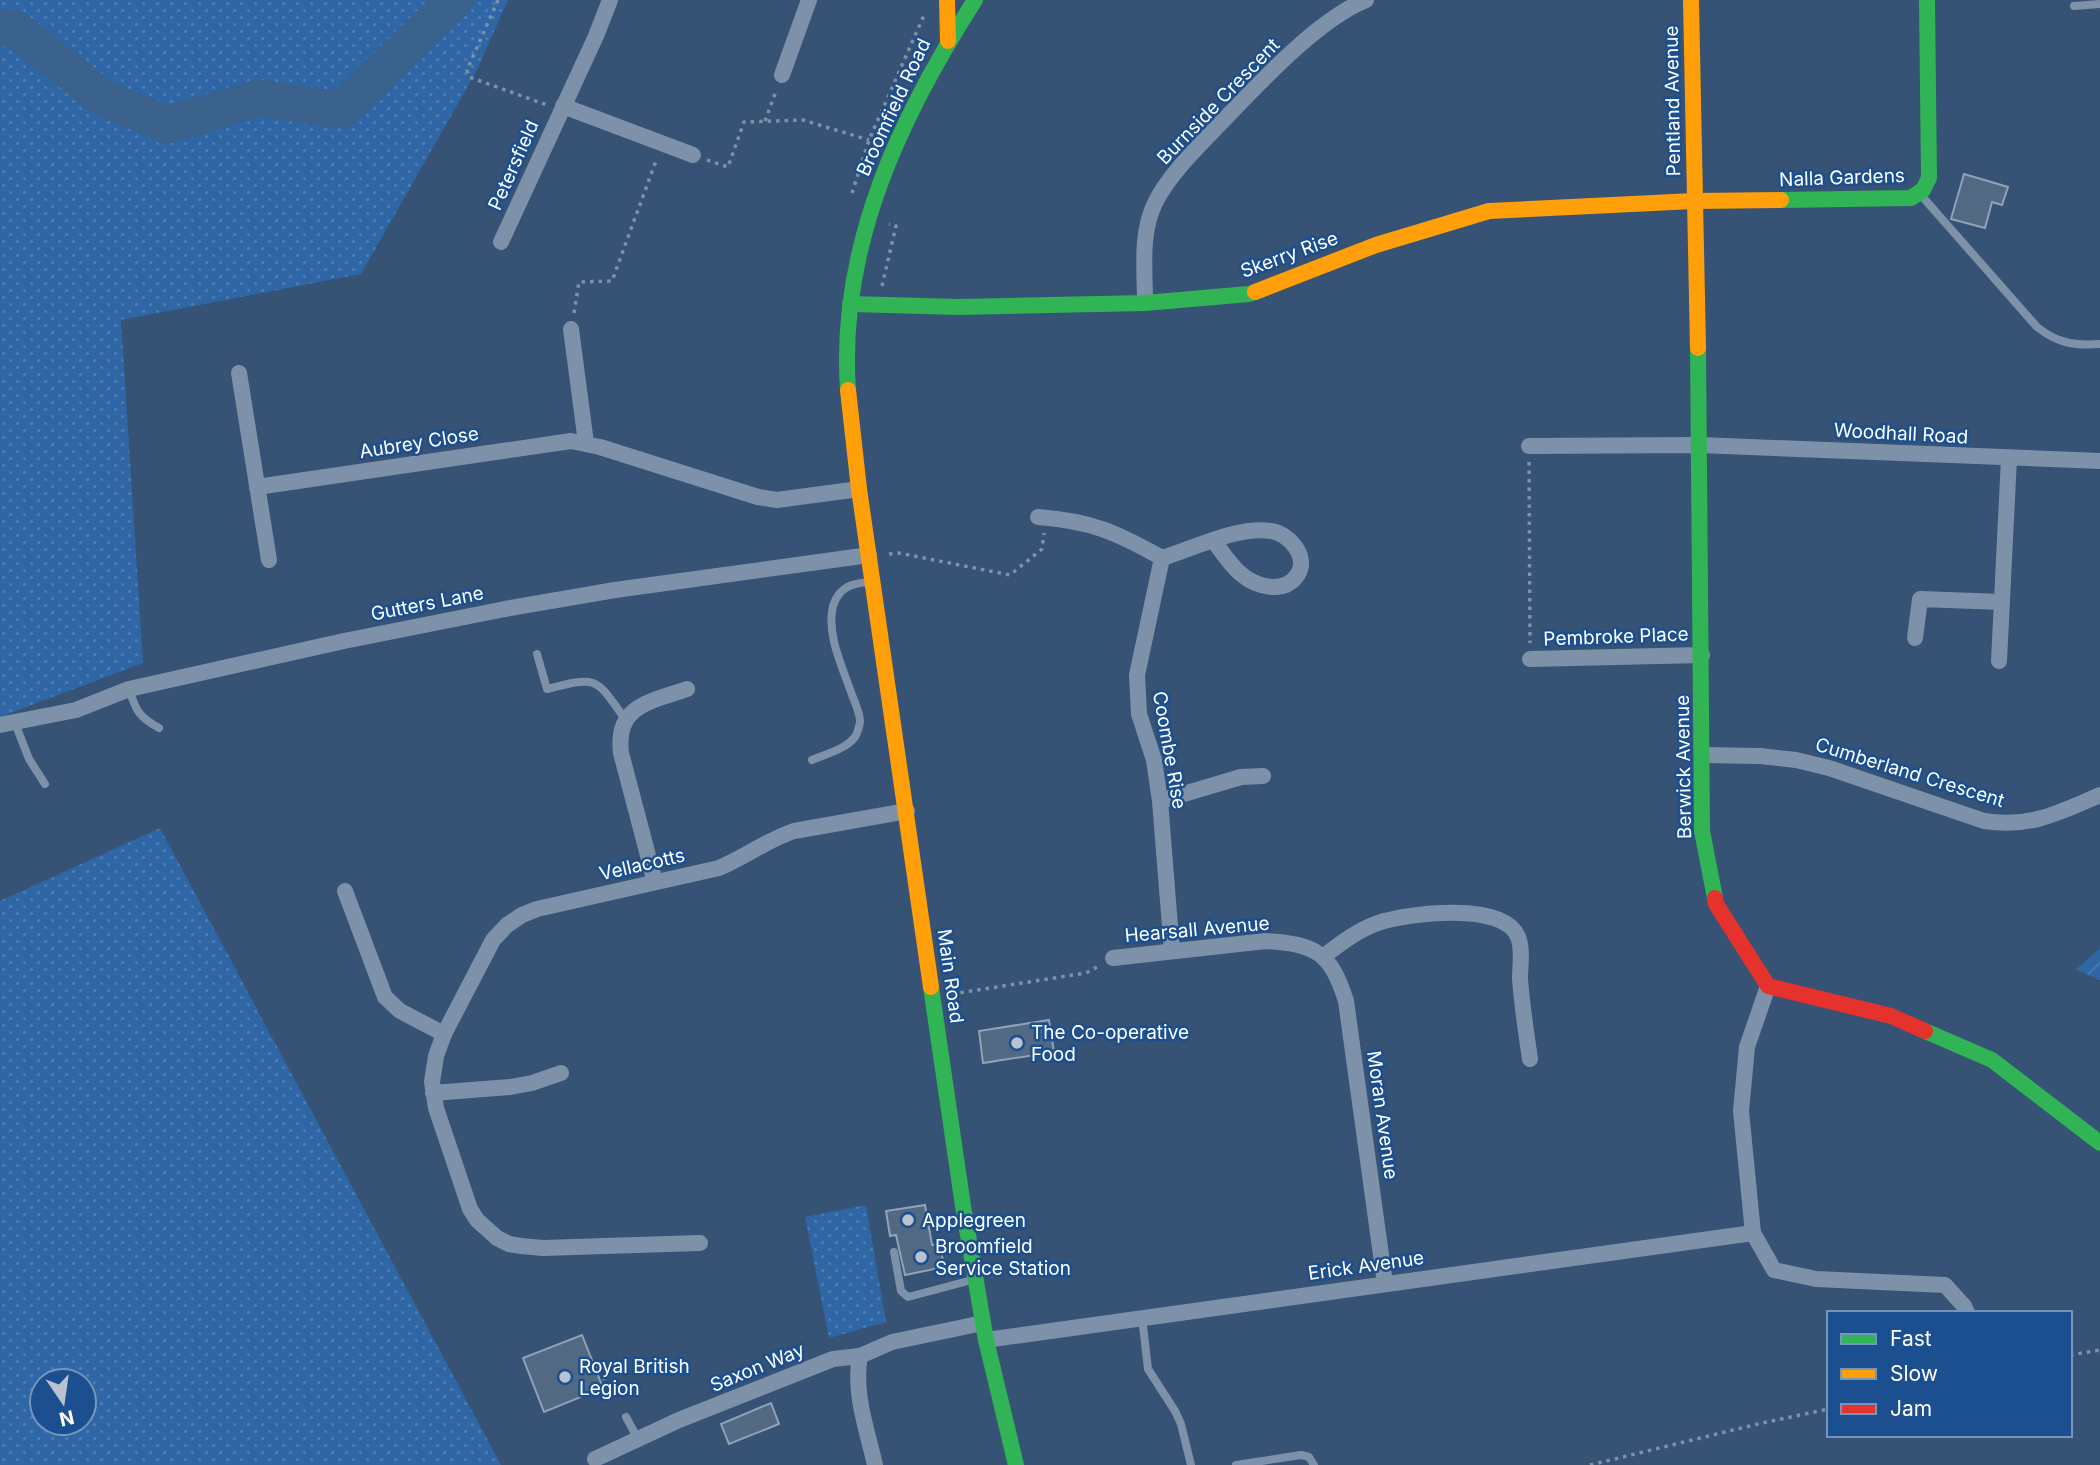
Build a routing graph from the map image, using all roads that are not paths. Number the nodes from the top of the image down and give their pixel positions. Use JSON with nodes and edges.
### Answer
{"nodes":[{"id":1,"x":610,"y":0,"type":"edge"},
{"id":2,"x":809,"y":0,"type":"edge"},
{"id":3,"x":947,"y":0,"type":"edge"},
{"id":4,"x":975,"y":0,"type":"edge"},
{"id":5,"x":1367,"y":0,"type":"edge"},
{"id":6,"x":1691,"y":0,"type":"edge"},
{"id":7,"x":1927,"y":0,"type":"edge"},
{"id":8,"x":2100,"y":4,"type":"edge"},
{"id":9,"x":2074,"y":6,"type":"dead end"},
{"id":10,"x":948,"y":41,"type":"junction"},
{"id":11,"x":782,"y":75,"type":"road end"},
{"id":12,"x":563,"y":106,"type":"junction"},
{"id":13,"x":693,"y":155,"type":"road end"},
{"id":14,"x":1920,"y":194,"type":"junction"},
{"id":15,"x":1694,"y":201,"type":"junction"},
{"id":16,"x":501,"y":242,"type":"dead end"},
{"id":17,"x":1145,"y":303,"type":"junction"},
{"id":18,"x":850,"y":304,"type":"junction"},
{"id":19,"x":571,"y":329,"type":"road end"},
{"id":20,"x":2100,"y":344,"type":"edge"},
{"id":21,"x":239,"y":373,"type":"dead end"},
{"id":22,"x":586,"y":443,"type":"junction"},
{"id":23,"x":1700,"y":445,"type":"junction"},
{"id":24,"x":1529,"y":446,"type":"road end"},
{"id":25,"x":2009,"y":458,"type":"junction"},
{"id":26,"x":2100,"y":461,"type":"edge"},
{"id":27,"x":257,"y":487,"type":"junction"},
{"id":28,"x":859,"y":489,"type":"junction"},
{"id":29,"x":1042,"y":518,"type":"road end"},
{"id":30,"x":1214,"y":541,"type":"junction"},
{"id":31,"x":869,"y":555,"type":"junction"},
{"id":32,"x":1162,"y":558,"type":"junction"},
{"id":33,"x":269,"y":560,"type":"dead end"},
{"id":34,"x":873,"y":582,"type":"junction"},
{"id":35,"x":2002,"y":602,"type":"junction"},
{"id":36,"x":1915,"y":638,"type":"dead end"},
{"id":37,"x":537,"y":654,"type":"dead end"},
{"id":38,"x":1702,"y":655,"type":"junction"},
{"id":39,"x":1530,"y":659,"type":"road end"},
{"id":40,"x":1999,"y":661,"type":"dead end"},
{"id":41,"x":129,"y":689,"type":"junction"},
{"id":42,"x":687,"y":689,"type":"dead end"},
{"id":43,"x":625,"y":719,"type":"junction"},
{"id":44,"x":8,"y":724,"type":"edge"},
{"id":45,"x":159,"y":728,"type":"dead end"},
{"id":46,"x":1703,"y":755,"type":"junction"},
{"id":47,"x":812,"y":760,"type":"dead end"},
{"id":48,"x":1263,"y":776,"type":"dead end"},
{"id":49,"x":45,"y":784,"type":"dead end"},
{"id":50,"x":2100,"y":795,"type":"edge"},
{"id":51,"x":1160,"y":801,"type":"junction"},
{"id":52,"x":907,"y":811,"type":"junction"},
{"id":53,"x":655,"y":883,"type":"junction"},
{"id":54,"x":345,"y":891,"type":"dead end"},
{"id":55,"x":1172,"y":951,"type":"junction"},
{"id":56,"x":1324,"y":956,"type":"junction"},
{"id":57,"x":1113,"y":958,"type":"road end"},
{"id":58,"x":1769,"y":986,"type":"junction"},
{"id":59,"x":444,"y":1034,"type":"junction"},
{"id":60,"x":1530,"y":1059,"type":"dead end"},
{"id":61,"x":561,"y":1073,"type":"dead end"},
{"id":62,"x":433,"y":1093,"type":"junction"},
{"id":63,"x":2100,"y":1143,"type":"edge"},
{"id":64,"x":1753,"y":1233,"type":"junction"},
{"id":65,"x":700,"y":1242,"type":"dead end"},
{"id":66,"x":894,"y":1252,"type":"dead end"},
{"id":67,"x":975,"y":1279,"type":"junction"},
{"id":68,"x":1385,"y":1284,"type":"junction"},
{"id":69,"x":1966,"y":1311,"type":"edge"},
{"id":70,"x":1142,"y":1318,"type":"junction"},
{"id":71,"x":983,"y":1323,"type":"junction"},
{"id":72,"x":986,"y":1340,"type":"junction"},
{"id":73,"x":860,"y":1356,"type":"junction"},
{"id":74,"x":626,"y":1417,"type":"dead end"},
{"id":75,"x":638,"y":1438,"type":"junction"},
{"id":76,"x":590,"y":1462,"type":"edge"},
{"id":77,"x":875,"y":1465,"type":"edge"},
{"id":78,"x":1016,"y":1465,"type":"edge"},
{"id":79,"x":1191,"y":1465,"type":"edge"},
{"id":80,"x":1236,"y":1465,"type":"edge"},
{"id":81,"x":1314,"y":1465,"type":"edge"}],
"edges":[{"from":1,"to":12,"type":"street","name":"Petersfield"},
{"from":2,"to":11,"type":"street"},
{"from":3,"to":10,"type":"street"},
{"from":4,"to":10,"type":"street","name":"Broomfield Road"},
{"from":5,"to":17,"type":"street","name":"Burnside Crescent"},
{"from":6,"to":15,"type":"street","name":"Pentland Avenue"},
{"from":7,"to":14,"type":"street","name":"Nalla Gardens"},
{"from":8,"to":9,"type":"lane"},
{"from":10,"to":18,"type":"street","name":"Broomfield Road"},
{"from":12,"to":13,"type":"street","name":"Petersfield"},
{"from":12,"to":16,"type":"street","name":"Petersfield"},
{"from":14,"to":15,"type":"street","name":"Nalla Gardens"},
{"from":14,"to":20,"type":"lane"},
{"from":15,"to":17,"type":"street","name":"Skerry Rise"},
{"from":15,"to":23,"type":"street","name":"Berwick Avenue"},
{"from":17,"to":18,"type":"street","name":"Skerry Rise"},
{"from":18,"to":28,"type":"street","name":"Broomfield Road"},
{"from":19,"to":22,"type":"street"},
{"from":21,"to":27,"type":"street"},
{"from":22,"to":27,"type":"street","name":"Aubrey Close"},
{"from":22,"to":28,"type":"street","name":"Aubrey Close"},
{"from":23,"to":24,"type":"street"},
{"from":23,"to":25,"type":"street","name":"Woodhall Road"},
{"from":23,"to":38,"type":"street","name":"Berwick Avenue"},
{"from":25,"to":26,"type":"street","name":"Woodhall Road"},
{"from":25,"to":35,"type":"street"},
{"from":27,"to":33,"type":"street"},
{"from":28,"to":31,"type":"street","name":"Main Road"},
{"from":29,"to":32,"type":"street"},
{"from":30,"to":30,"type":"street"},
{"from":30,"to":32,"type":"street"},
{"from":31,"to":34,"type":"street","name":"Main Road"},
{"from":31,"to":41,"type":"street","name":"Gutters Lane"},
{"from":32,"to":51,"type":"street","name":"Coombe Rise"},
{"from":34,"to":47,"type":"lane"},
{"from":34,"to":52,"type":"street","name":"Main Road"},
{"from":35,"to":36,"type":"street"},
{"from":35,"to":40,"type":"street"},
{"from":37,"to":43,"type":"lane"},
{"from":38,"to":39,"type":"street","name":"Pembroke Place"},
{"from":38,"to":46,"type":"street","name":"Berwick Avenue"},
{"from":41,"to":44,"type":"street","name":"Gutters Lane"},
{"from":41,"to":45,"type":"lane"},
{"from":42,"to":43,"type":"street"},
{"from":43,"to":53,"type":"street"},
{"from":44,"to":49,"type":"lane"},
{"from":46,"to":50,"type":"street","name":"Cumberland Crescent"},
{"from":46,"to":58,"type":"street","name":"Berwick Avenue"},
{"from":48,"to":51,"type":"street"},
{"from":51,"to":55,"type":"street","name":"Coombe Rise"},
{"from":52,"to":53,"type":"street","name":"Vellacotts"},
{"from":52,"to":67,"type":"street","name":"Main Road"},
{"from":53,"to":59,"type":"street","name":"Vellacotts"},
{"from":54,"to":59,"type":"street"},
{"from":55,"to":56,"type":"street","name":"Hearsall Avenue"},
{"from":55,"to":57,"type":"street","name":"Hearsall Avenue"},
{"from":56,"to":60,"type":"street"},
{"from":56,"to":68,"type":"street","name":"Moran Avenue"},
{"from":58,"to":63,"type":"street"},
{"from":58,"to":64,"type":"street"},
{"from":59,"to":62,"type":"street","name":"Vellacotts"},
{"from":61,"to":62,"type":"street"},
{"from":62,"to":65,"type":"street","name":"Vellacotts"},
{"from":64,"to":68,"type":"street","name":"Erick Avenue"},
{"from":64,"to":69,"type":"street"},
{"from":66,"to":67,"type":"lane"},
{"from":67,"to":71,"type":"street","name":"Main Road"},
{"from":68,"to":70,"type":"street","name":"Erick Avenue"},
{"from":70,"to":72,"type":"street","name":"Erick Avenue"},
{"from":70,"to":79,"type":"lane"},
{"from":71,"to":72,"type":"street","name":"Main Road"},
{"from":71,"to":73,"type":"street","name":"Saxon Way"},
{"from":72,"to":78,"type":"street","name":"Main Road"},
{"from":73,"to":75,"type":"street","name":"Saxon Way"},
{"from":73,"to":77,"type":"street"},
{"from":74,"to":75,"type":"lane"},
{"from":75,"to":76,"type":"street","name":"Saxon Way"},
{"from":80,"to":81,"type":"lane"}]}
